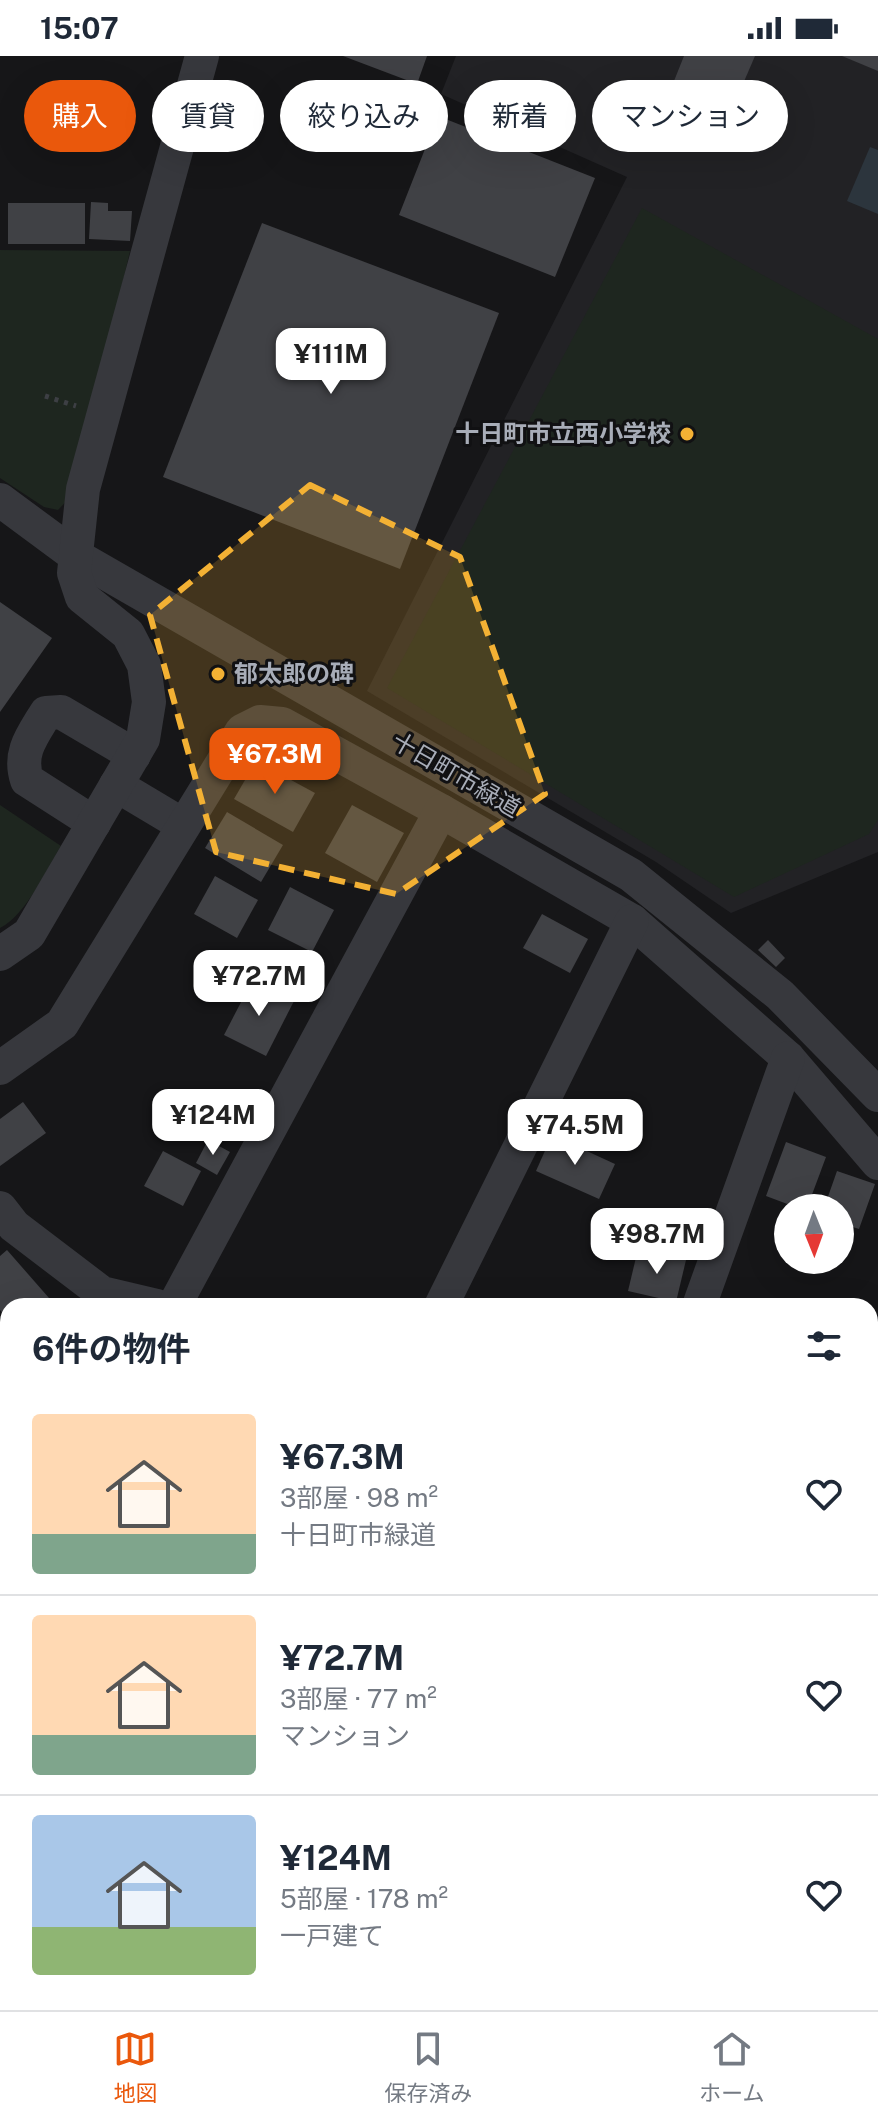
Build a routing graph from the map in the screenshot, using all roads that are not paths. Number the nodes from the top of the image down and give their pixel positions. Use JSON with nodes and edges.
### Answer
{"nodes":[{"id":1,"x":202,"y":56,"type":"edge"},
{"id":2,"x":0,"y":500,"type":"edge"},
{"id":3,"x":76,"y":556,"type":"junction"},
{"id":4,"x":134,"y":755,"type":"junction"},
{"id":5,"x":116,"y":785,"type":"junction"},
{"id":6,"x":441,"y":811,"type":"junction"},
{"id":7,"x":94,"y":823,"type":"junction"},
{"id":8,"x":183,"y":825,"type":"junction"},
{"id":9,"x":632,"y":921,"type":"junction"},
{"id":10,"x":0,"y":954,"type":"edge"},
{"id":11,"x":788,"y":1058,"type":"junction"},
{"id":12,"x":0,"y":1068,"type":"edge"},
{"id":13,"x":878,"y":1095,"type":"edge"},
{"id":14,"x":878,"y":1163,"type":"edge"},
{"id":15,"x":0,"y":1208,"type":"edge"},
{"id":16,"x":123,"y":1298,"type":"edge"},
{"id":17,"x":178,"y":1298,"type":"edge"},
{"id":18,"x":445,"y":1298,"type":"edge"},
{"id":19,"x":702,"y":1298,"type":"edge"}],
"edges":[{"from":1,"to":3,"type":"street"},
{"from":2,"to":3,"type":"street","name":"十日町市緑道"},
{"from":3,"to":4,"type":"street"},
{"from":3,"to":13,"type":"street","name":"十日町市緑道"},
{"from":4,"to":5,"type":"street"},
{"from":4,"to":7,"type":"street"},
{"from":5,"to":7,"type":"street"},
{"from":5,"to":8,"type":"street"},
{"from":6,"to":8,"type":"street"},
{"from":6,"to":9,"type":"street"},
{"from":6,"to":17,"type":"street"},
{"from":7,"to":10,"type":"street"},
{"from":8,"to":12,"type":"street"},
{"from":9,"to":11,"type":"street"},
{"from":9,"to":18,"type":"street"},
{"from":11,"to":14,"type":"street"},
{"from":11,"to":19,"type":"street"},
{"from":15,"to":16,"type":"street"}]}
